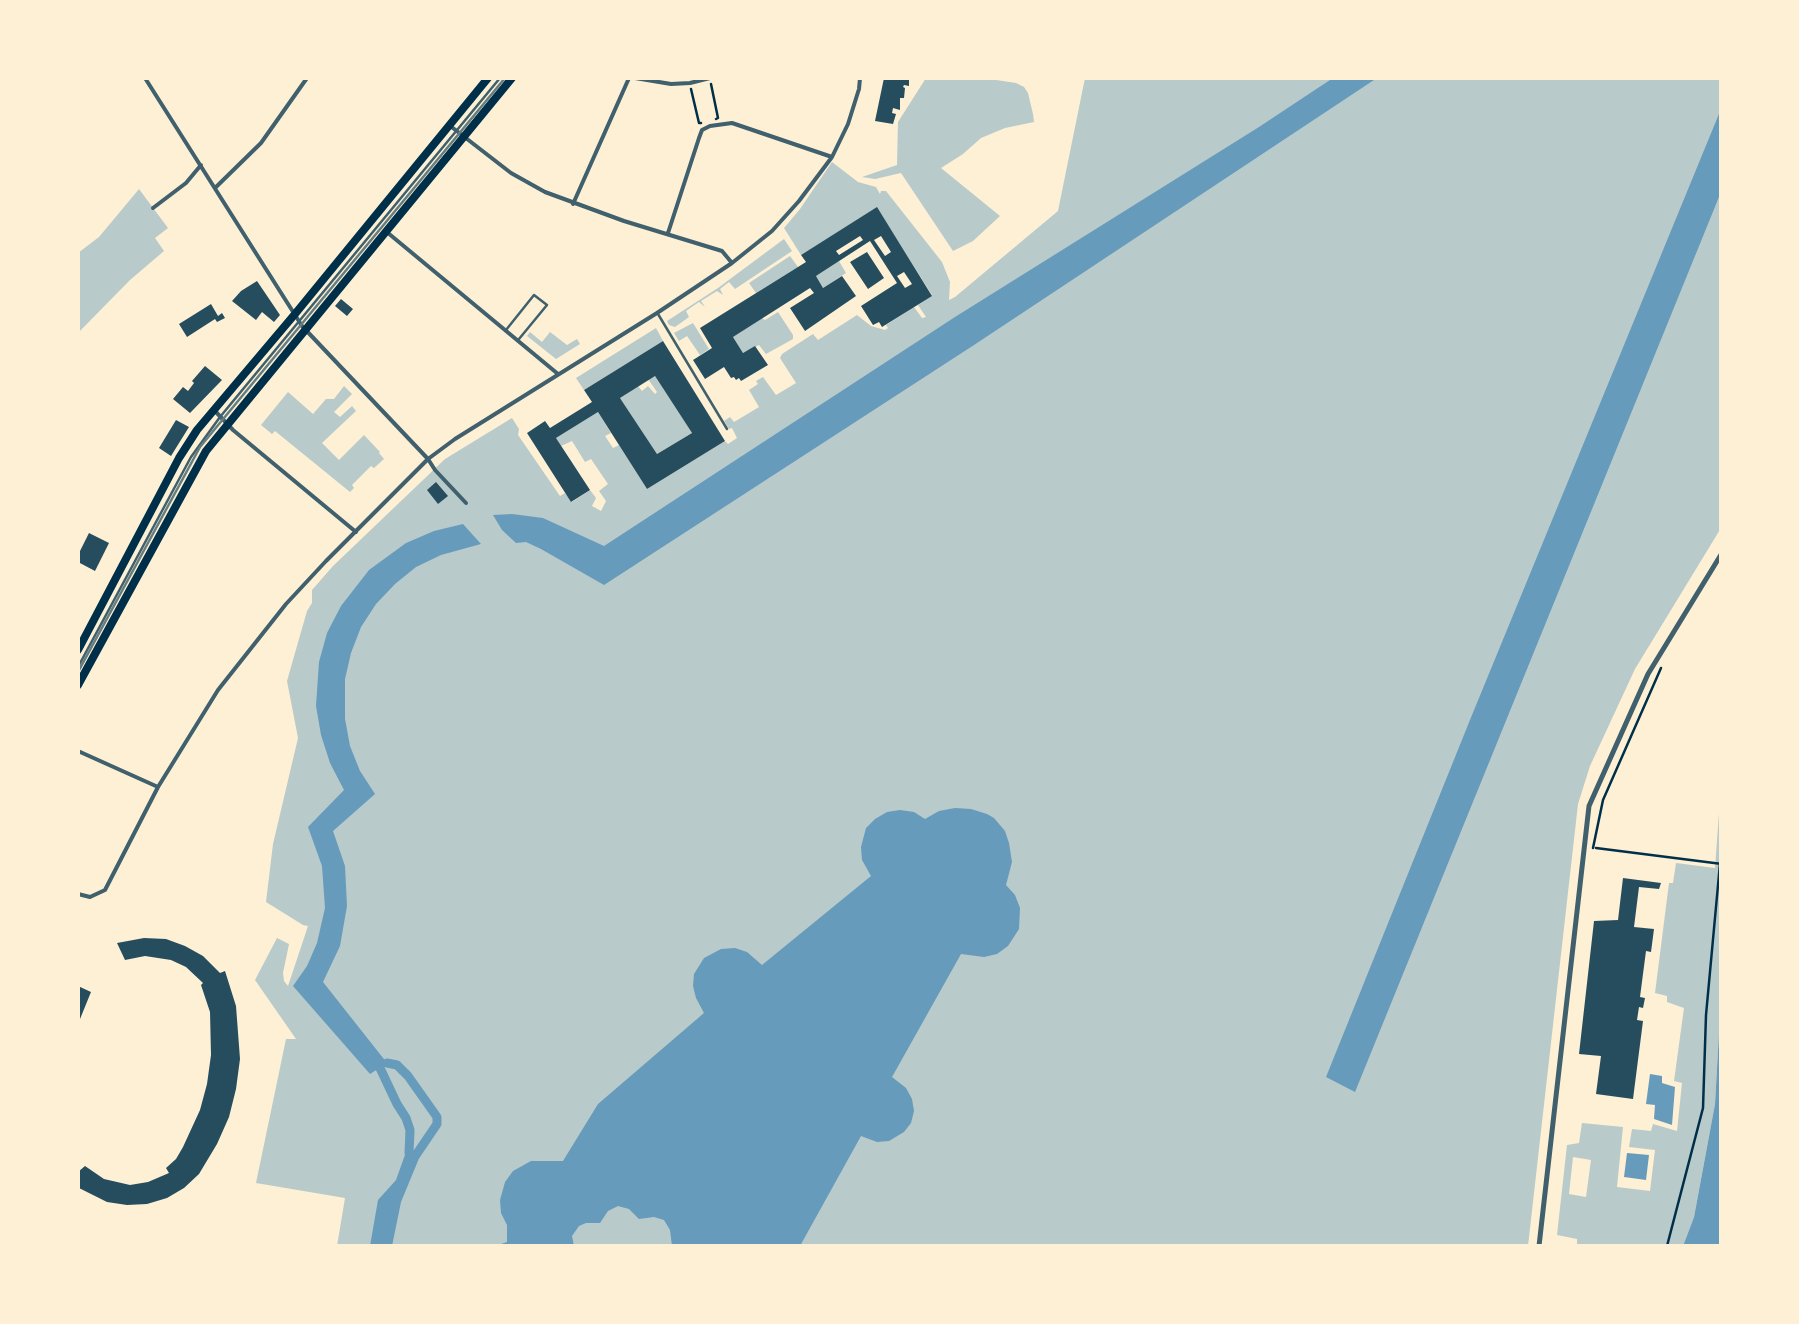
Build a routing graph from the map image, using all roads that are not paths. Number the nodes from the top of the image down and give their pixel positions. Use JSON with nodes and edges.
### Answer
{"nodes":[{"id":1,"x":308,"y":78,"type":"edge"},
{"id":2,"x":488,"y":78,"type":"edge"},
{"id":3,"x":500,"y":78,"type":"edge"},
{"id":4,"x":512,"y":78,"type":"edge"},
{"id":5,"x":632,"y":78,"type":"edge"},
{"id":6,"x":710,"y":78,"type":"edge"},
{"id":7,"x":860,"y":78,"type":"edge"},
{"id":8,"x":150,"y":79,"type":"edge"},
{"id":9,"x":456,"y":131,"type":"junction"},
{"id":10,"x":832,"y":157,"type":"junction"},
{"id":11,"x":201,"y":165,"type":"junction"},
{"id":12,"x":215,"y":188,"type":"junction"},
{"id":13,"x":573,"y":204,"type":"junction"},
{"id":14,"x":152,"y":208,"type":"dead end"},
{"id":15,"x":384,"y":230,"type":"junction"},
{"id":16,"x":668,"y":234,"type":"junction"},
{"id":17,"x":732,"y":262,"type":"junction"},
{"id":18,"x":657,"y":313,"type":"junction"},
{"id":19,"x":300,"y":322,"type":"junction"},
{"id":20,"x":506,"y":330,"type":"junction"},
{"id":21,"x":518,"y":340,"type":"junction"},
{"id":22,"x":558,"y":374,"type":"junction"},
{"id":23,"x":220,"y":417,"type":"junction"},
{"id":24,"x":727,"y":429,"type":"dead end"},
{"id":25,"x":428,"y":460,"type":"junction"},
{"id":26,"x":466,"y":503,"type":"dead end"},
{"id":27,"x":356,"y":532,"type":"junction"},
{"id":28,"x":1722,"y":553,"type":"edge"},
{"id":29,"x":78,"y":650,"type":"edge"},
{"id":30,"x":78,"y":667,"type":"edge"},
{"id":31,"x":78,"y":685,"type":"edge"},
{"id":32,"x":78,"y":751,"type":"edge"},
{"id":33,"x":158,"y":787,"type":"junction"},
{"id":34,"x":78,"y":894,"type":"edge"},
{"id":35,"x":1539,"y":1246,"type":"edge"}],
"edges":[{"from":1,"to":12,"type":"street"},
{"from":2,"to":9,"type":"main road"},
{"from":3,"to":9,"type":"lane"},
{"from":4,"to":9,"type":"main road"},
{"from":5,"to":6,"type":"street"},
{"from":5,"to":13,"type":"street"},
{"from":7,"to":10,"type":"street"},
{"from":8,"to":11,"type":"street"},
{"from":9,"to":13,"type":"street"},
{"from":9,"to":15,"type":"main road"},
{"from":9,"to":19,"type":"main road"},
{"from":10,"to":16,"type":"street"},
{"from":10,"to":17,"type":"street"},
{"from":11,"to":12,"type":"street"},
{"from":11,"to":14,"type":"street"},
{"from":12,"to":19,"type":"street"},
{"from":13,"to":16,"type":"street"},
{"from":15,"to":19,"type":"main road"},
{"from":15,"to":20,"type":"street"},
{"from":16,"to":17,"type":"street"},
{"from":17,"to":18,"type":"street"},
{"from":18,"to":22,"type":"street"},
{"from":18,"to":24,"type":"lane"},
{"from":19,"to":23,"type":"main road"},
{"from":19,"to":23,"type":"main road"},
{"from":19,"to":25,"type":"street"},
{"from":20,"to":21,"type":"street"},
{"from":20,"to":21,"type":"lane"},
{"from":21,"to":22,"type":"street"},
{"from":22,"to":25,"type":"street"},
{"from":23,"to":27,"type":"street"},
{"from":23,"to":29,"type":"main road"},
{"from":23,"to":30,"type":"lane"},
{"from":23,"to":31,"type":"main road"},
{"from":25,"to":26,"type":"street"},
{"from":25,"to":27,"type":"street"},
{"from":27,"to":33,"type":"street"},
{"from":28,"to":35,"type":"street"},
{"from":32,"to":33,"type":"street"},
{"from":33,"to":34,"type":"street"}]}
